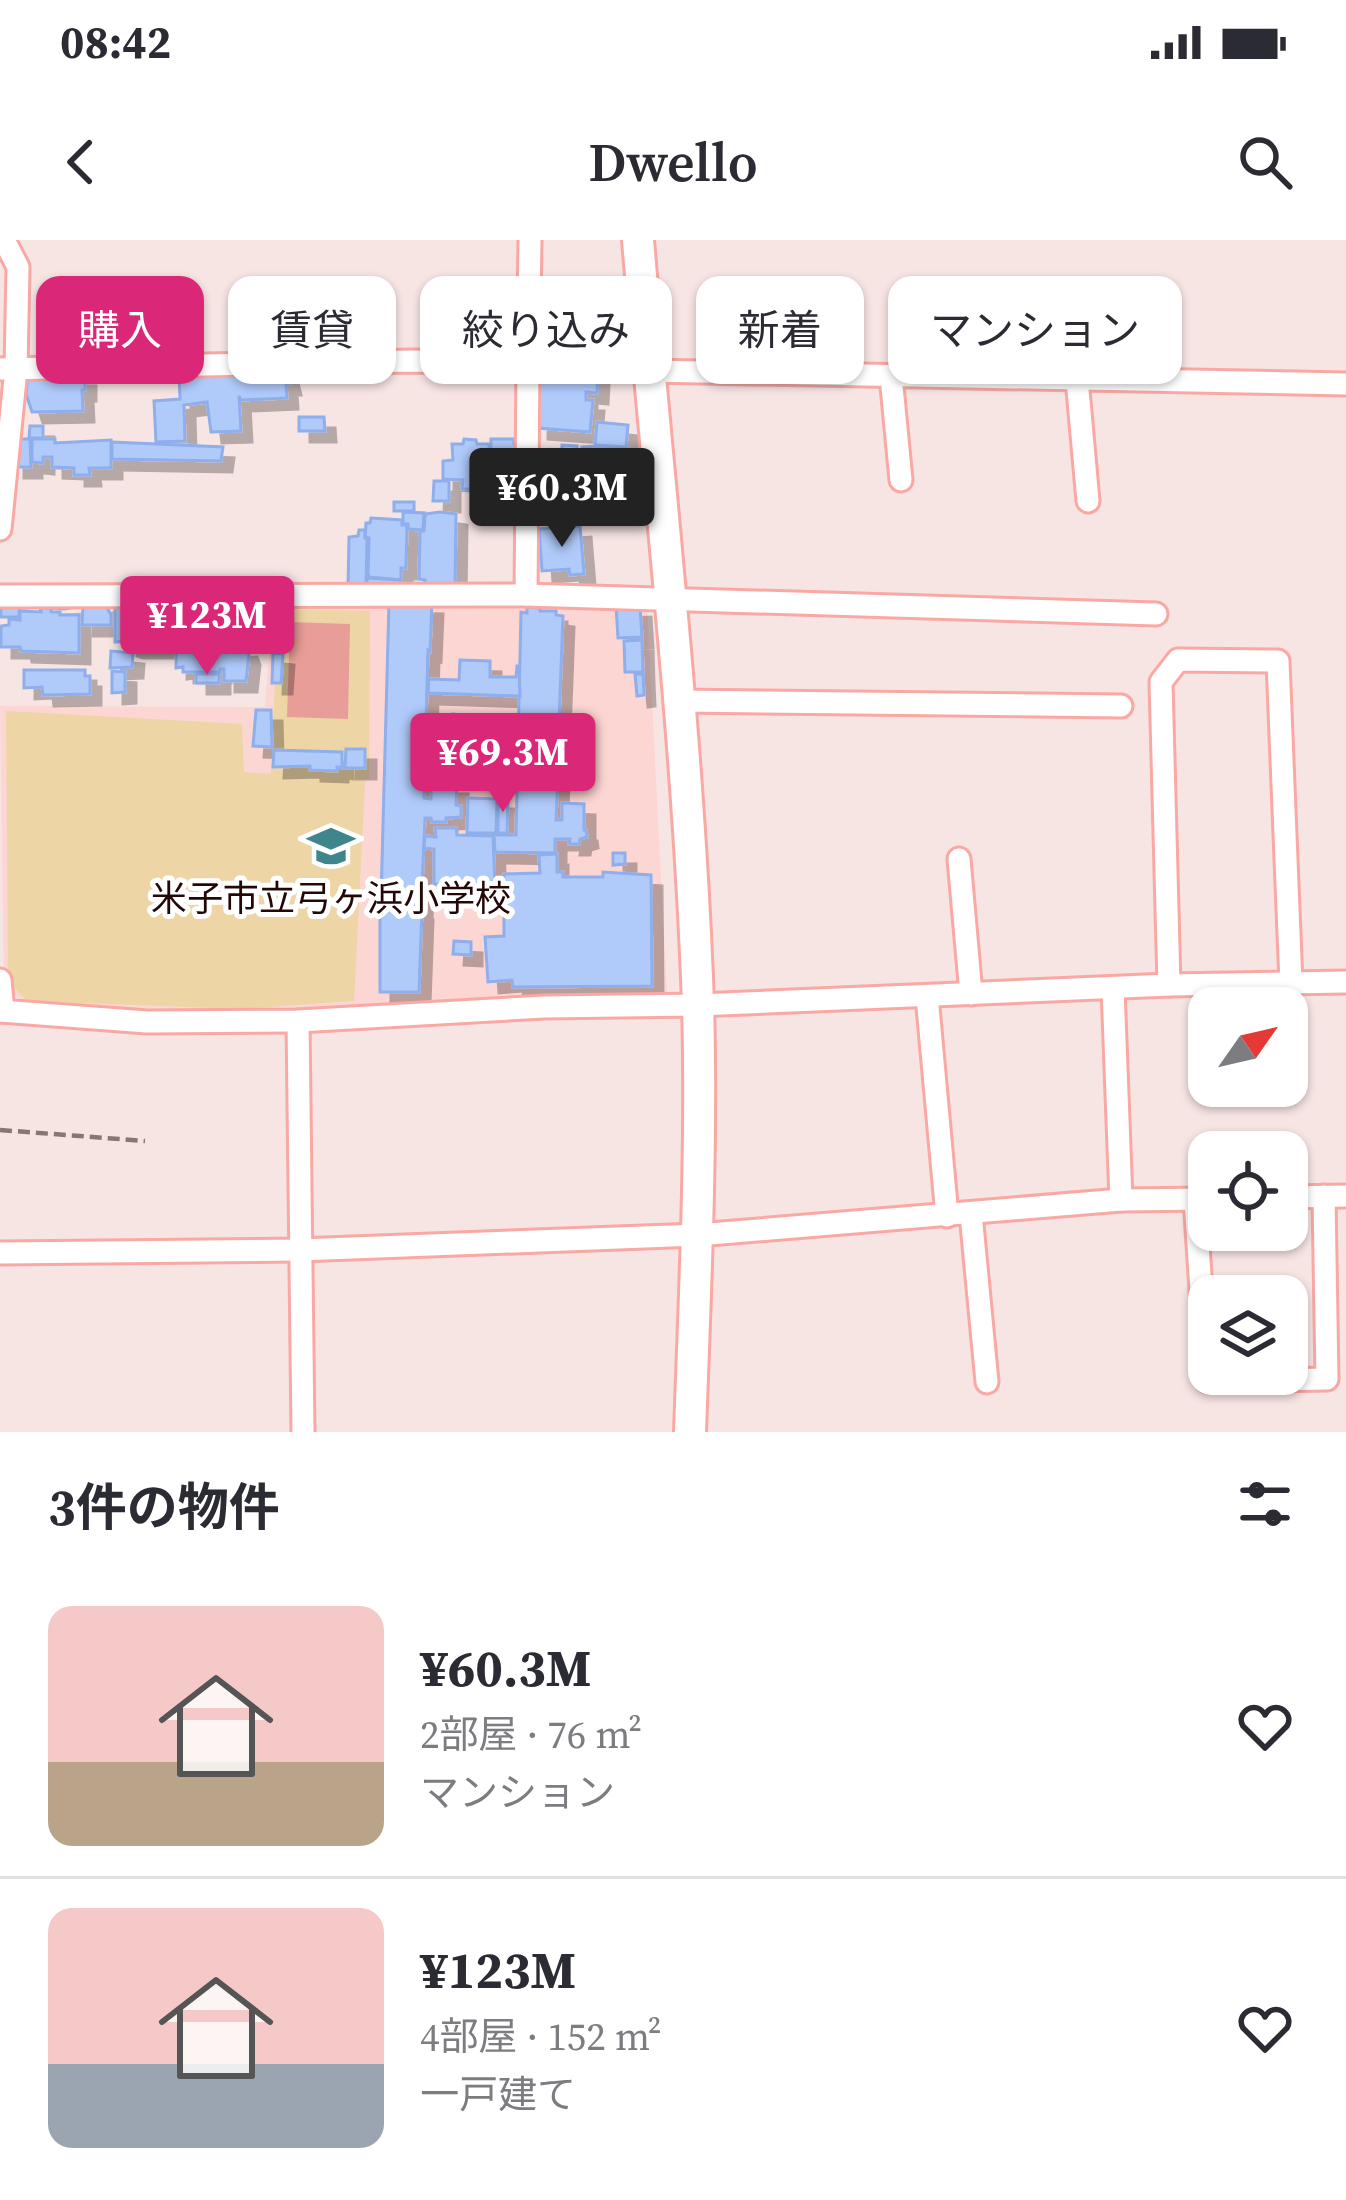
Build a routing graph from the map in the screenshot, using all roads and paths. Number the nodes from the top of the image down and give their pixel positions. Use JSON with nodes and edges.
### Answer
{"nodes":[{"id":1,"x":530,"y":240,"type":"edge"},
{"id":2,"x":638,"y":240,"type":"edge"},
{"id":3,"x":4,"y":249,"type":"edge"},
{"id":4,"x":529,"y":276,"type":"edge"},
{"id":5,"x":641,"y":276,"type":"edge"},
{"id":6,"x":420,"y":361,"type":"edge"},
{"id":7,"x":8,"y":369,"type":"edge"},
{"id":8,"x":672,"y":371,"type":"edge"},
{"id":9,"x":888,"y":376,"type":"edge"},
{"id":10,"x":1182,"y":381,"type":"edge"},
{"id":11,"x":528,"y":384,"type":"edge"},
{"id":12,"x":650,"y":384,"type":"edge"},
{"id":13,"x":892,"y":384,"type":"edge"},
{"id":14,"x":1077,"y":384,"type":"edge"},
{"id":15,"x":1346,"y":384,"type":"edge"},
{"id":16,"x":901,"y":480,"type":"dead end"},
{"id":17,"x":1088,"y":500,"type":"dead end"},
{"id":18,"x":0,"y":530,"type":"edge"},
{"id":19,"x":526,"y":595,"type":"junction"},
{"id":20,"x":0,"y":596,"type":"edge"},
{"id":21,"x":672,"y":598,"type":"junction"},
{"id":22,"x":1156,"y":614,"type":"dead end"},
{"id":23,"x":680,"y":701,"type":"junction"},
{"id":24,"x":1121,"y":706,"type":"dead end"},
{"id":25,"x":959,"y":859,"type":"dead end"},
{"id":26,"x":0,"y":980,"type":"edge"},
{"id":27,"x":1346,"y":982,"type":"edge"},
{"id":28,"x":1291,"y":983,"type":"junction"},
{"id":29,"x":1169,"y":985,"type":"junction"},
{"id":30,"x":1113,"y":988,"type":"junction"},
{"id":31,"x":971,"y":994,"type":"junction"},
{"id":32,"x":927,"y":996,"type":"junction"},
{"id":33,"x":698,"y":1005,"type":"junction"},
{"id":34,"x":1,"y":1011,"type":"edge"},
{"id":35,"x":298,"y":1021,"type":"junction"},
{"id":36,"x":0,"y":1130,"type":"edge"},
{"id":37,"x":146,"y":1141,"type":"dead end"},
{"id":38,"x":1335,"y":1196,"type":"edge"},
{"id":39,"x":1188,"y":1199,"type":"edge"},
{"id":40,"x":1121,"y":1200,"type":"junction"},
{"id":41,"x":971,"y":1214,"type":"junction"},
{"id":42,"x":947,"y":1216,"type":"junction"},
{"id":43,"x":697,"y":1235,"type":"junction"},
{"id":44,"x":299,"y":1250,"type":"junction"},
{"id":45,"x":1203,"y":1251,"type":"edge"},
{"id":46,"x":0,"y":1253,"type":"edge"},
{"id":47,"x":987,"y":1382,"type":"dead end"},
{"id":48,"x":303,"y":1432,"type":"edge"},
{"id":49,"x":689,"y":1432,"type":"edge"}],
"edges":[{"from":1,"to":4,"type":"street"},
{"from":2,"to":5,"type":"street"},
{"from":3,"to":7,"type":"street"},
{"from":6,"to":7,"type":"street"},
{"from":7,"to":18,"type":"street"},
{"from":8,"to":9,"type":"street"},
{"from":10,"to":15,"type":"street"},
{"from":11,"to":19,"type":"street"},
{"from":12,"to":21,"type":"street"},
{"from":13,"to":16,"type":"street"},
{"from":14,"to":17,"type":"street"},
{"from":19,"to":20,"type":"street"},
{"from":19,"to":21,"type":"street"},
{"from":21,"to":22,"type":"street"},
{"from":21,"to":23,"type":"street"},
{"from":23,"to":24,"type":"street"},
{"from":23,"to":33,"type":"street"},
{"from":25,"to":31,"type":"street"},
{"from":26,"to":34,"type":"street"},
{"from":27,"to":28,"type":"street"},
{"from":28,"to":29,"type":"street"},
{"from":28,"to":29,"type":"street"},
{"from":29,"to":30,"type":"street"},
{"from":30,"to":31,"type":"street"},
{"from":30,"to":40,"type":"street"},
{"from":31,"to":32,"type":"street"},
{"from":32,"to":33,"type":"street"},
{"from":32,"to":42,"type":"street"},
{"from":33,"to":35,"type":"street"},
{"from":33,"to":43,"type":"street"},
{"from":34,"to":35,"type":"street"},
{"from":35,"to":44,"type":"street"},
{"from":36,"to":37,"type":"path"},
{"from":38,"to":45,"type":"street"},
{"from":39,"to":40,"type":"street"},
{"from":40,"to":41,"type":"street"},
{"from":41,"to":42,"type":"street"},
{"from":41,"to":47,"type":"street"},
{"from":42,"to":43,"type":"street"},
{"from":43,"to":44,"type":"street"},
{"from":43,"to":49,"type":"street"},
{"from":44,"to":46,"type":"street"},
{"from":44,"to":48,"type":"street"}]}
